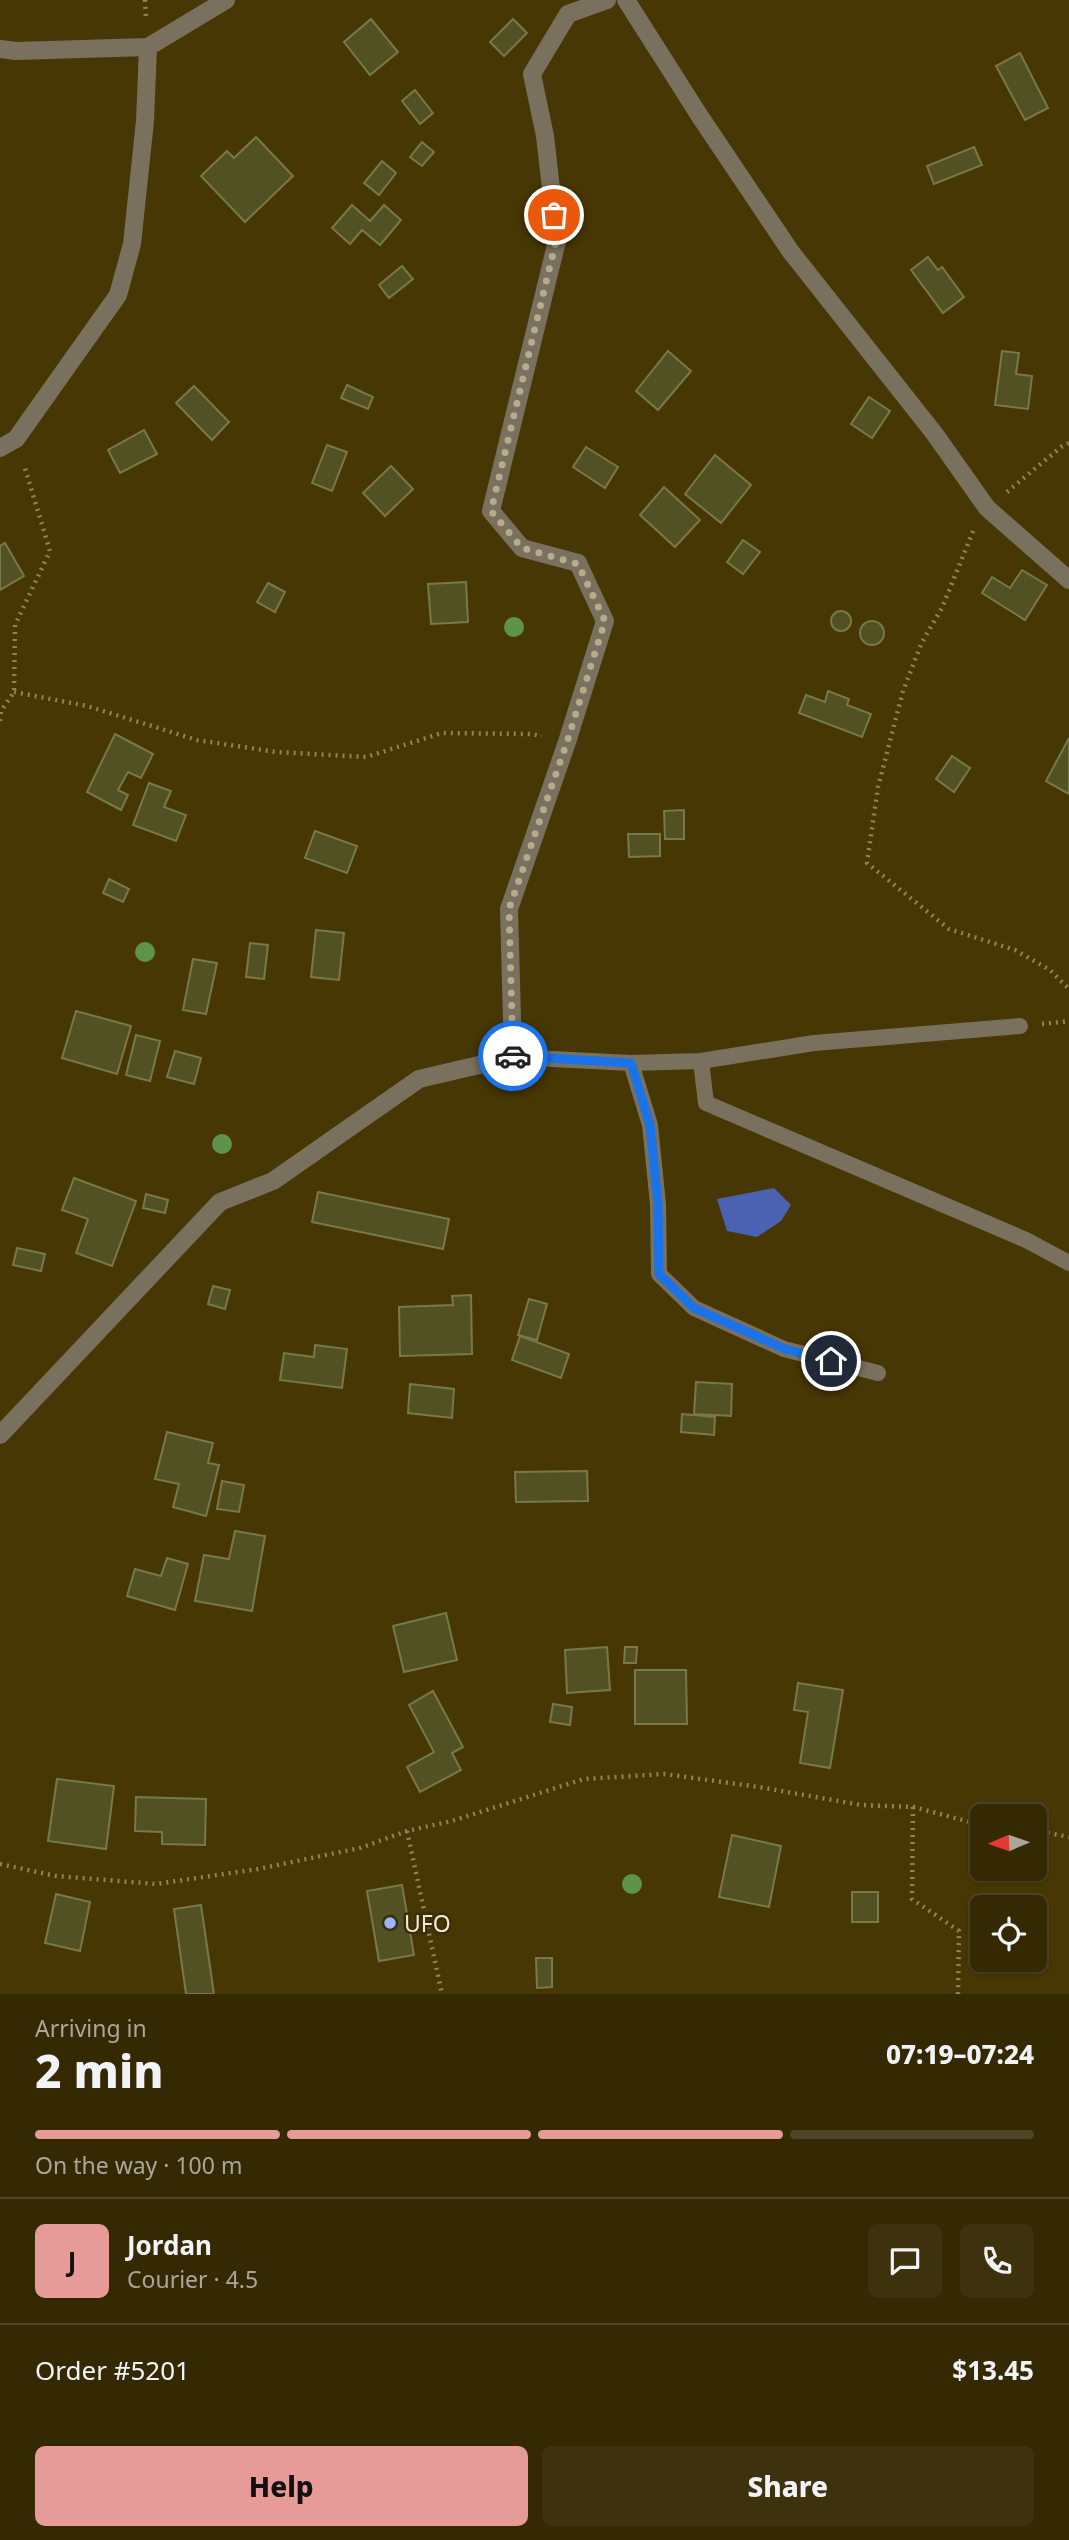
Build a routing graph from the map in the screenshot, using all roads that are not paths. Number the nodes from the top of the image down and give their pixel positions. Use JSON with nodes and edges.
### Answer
{"nodes":[{"id":1,"x":226,"y":0,"type":"edge"},
{"id":2,"x":607,"y":0,"type":"edge"},
{"id":3,"x":626,"y":0,"type":"edge"},
{"id":4,"x":148,"y":47,"type":"junction"},
{"id":5,"x":0,"y":49,"type":"edge"},
{"id":6,"x":0,"y":448,"type":"edge"},
{"id":7,"x":1069,"y":580,"type":"edge"},
{"id":8,"x":1020,"y":1026,"type":"dead end"},
{"id":9,"x":513,"y":1056,"type":"junction"},
{"id":10,"x":701,"y":1061,"type":"junction"},
{"id":11,"x":631,"y":1063,"type":"junction"},
{"id":12,"x":1069,"y":1263,"type":"edge"},
{"id":13,"x":878,"y":1373,"type":"dead end"},
{"id":14,"x":0,"y":1435,"type":"edge"}],
"edges":[{"from":1,"to":4,"type":"street"},
{"from":2,"to":9,"type":"street"},
{"from":3,"to":7,"type":"street"},
{"from":4,"to":5,"type":"street"},
{"from":4,"to":6,"type":"street"},
{"from":8,"to":10,"type":"lane"},
{"from":9,"to":11,"type":"lane"},
{"from":9,"to":14,"type":"street"},
{"from":10,"to":11,"type":"lane"},
{"from":10,"to":12,"type":"lane"},
{"from":11,"to":13,"type":"lane"}]}
